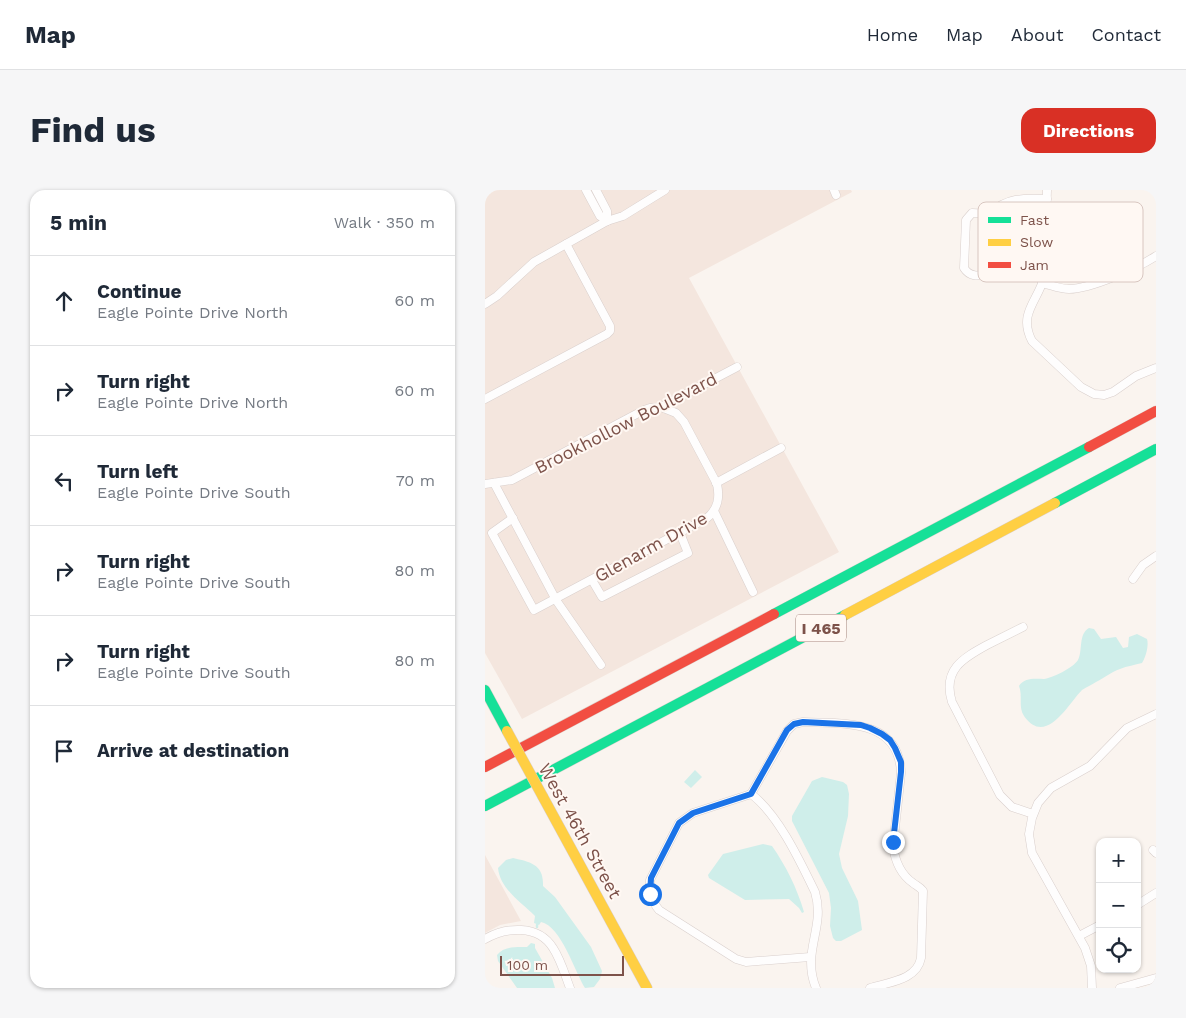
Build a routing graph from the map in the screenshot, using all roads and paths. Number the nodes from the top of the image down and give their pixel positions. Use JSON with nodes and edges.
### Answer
{"nodes":[{"id":1,"x":586,"y":190,"type":"edge"},
{"id":2,"x":596,"y":190,"type":"edge"},
{"id":3,"x":665,"y":190,"type":"edge"},
{"id":4,"x":1017,"y":190,"type":"edge"},
{"id":5,"x":1047,"y":190,"type":"edge"},
{"id":6,"x":1017,"y":199,"type":"junction"},
{"id":7,"x":1047,"y":199,"type":"junction"},
{"id":8,"x":1009,"y":202,"type":"edge"},
{"id":9,"x":1047,"y":202,"type":"edge"},
{"id":10,"x":978,"y":213,"type":"edge"},
{"id":11,"x":607,"y":221,"type":"junction"},
{"id":12,"x":566,"y":244,"type":"junction"},
{"id":13,"x":1156,"y":256,"type":"edge"},
{"id":14,"x":1143,"y":263,"type":"edge"},
{"id":15,"x":978,"y":275,"type":"edge"},
{"id":16,"x":1097,"y":282,"type":"edge"},
{"id":17,"x":1042,"y":283,"type":"joint"},
{"id":18,"x":485,"y":304,"type":"edge"},
{"id":19,"x":737,"y":367,"type":"dead end"},
{"id":20,"x":1156,"y":368,"type":"edge"},
{"id":21,"x":485,"y":399,"type":"edge"},
{"id":22,"x":661,"y":407,"type":"junction"},
{"id":23,"x":1156,"y":411,"type":"edge"},
{"id":24,"x":781,"y":448,"type":"dead end"},
{"id":25,"x":1156,"y":450,"type":"edge"},
{"id":26,"x":716,"y":482,"type":"junction"},
{"id":27,"x":494,"y":483,"type":"junction"},
{"id":28,"x":485,"y":484,"type":"edge"},
{"id":29,"x":714,"y":511,"type":"junction"},
{"id":30,"x":513,"y":518,"type":"junction"},
{"id":31,"x":680,"y":533,"type":"junction"},
{"id":32,"x":1156,"y":556,"type":"edge"},
{"id":33,"x":1133,"y":579,"type":"dead end"},
{"id":34,"x":592,"y":580,"type":"junction"},
{"id":35,"x":753,"y":592,"type":"dead end"},
{"id":36,"x":556,"y":600,"type":"junction"},
{"id":37,"x":1023,"y":627,"type":"dead end"},
{"id":38,"x":601,"y":665,"type":"dead end"},
{"id":39,"x":485,"y":690,"type":"edge"},
{"id":40,"x":1156,"y":714,"type":"edge"},
{"id":41,"x":485,"y":767,"type":"edge"},
{"id":42,"x":751,"y":794,"type":"junction"},
{"id":43,"x":485,"y":806,"type":"edge"},
{"id":44,"x":1033,"y":814,"type":"junction"},
{"id":45,"x":1156,"y":893,"type":"edge"},
{"id":46,"x":1141,"y":902,"type":"edge"},
{"id":47,"x":1096,"y":927,"type":"edge"},
{"id":48,"x":1079,"y":936,"type":"junction"},
{"id":49,"x":485,"y":939,"type":"edge"},
{"id":50,"x":811,"y":957,"type":"junction"},
{"id":51,"x":1156,"y":978,"type":"edge"},
{"id":52,"x":570,"y":988,"type":"edge"},
{"id":53,"x":647,"y":988,"type":"edge"},
{"id":54,"x":816,"y":988,"type":"edge"},
{"id":55,"x":870,"y":988,"type":"edge"},
{"id":56,"x":1092,"y":988,"type":"edge"},
{"id":57,"x":1120,"y":988,"type":"edge"}],
"edges":[{"from":1,"to":11,"type":"street"},
{"from":2,"to":11,"type":"street"},
{"from":3,"to":11,"type":"street"},
{"from":4,"to":6,"type":"street"},
{"from":5,"to":7,"type":"street"},
{"from":6,"to":7,"type":"street"},
{"from":6,"to":8,"type":"street"},
{"from":7,"to":9,"type":"street"},
{"from":10,"to":15,"type":"street"},
{"from":11,"to":12,"type":"street"},
{"from":12,"to":18,"type":"street"},
{"from":12,"to":21,"type":"street"},
{"from":13,"to":14,"type":"street"},
{"from":16,"to":17,"type":"street"},
{"from":17,"to":20,"type":"street"},
{"from":19,"to":22,"type":"street","name":"Brookhollow Boulevard"},
{"from":22,"to":26,"type":"street","name":"Glenarm Drive"},
{"from":22,"to":27,"type":"street","name":"Brookhollow Boulevard"},
{"from":23,"to":41,"type":"main road","number":"I 465"},
{"from":24,"to":26,"type":"street"},
{"from":25,"to":43,"type":"main road","number":"I 465"},
{"from":26,"to":29,"type":"street","name":"Glenarm Drive"},
{"from":27,"to":28,"type":"street","name":"Brookhollow Boulevard"},
{"from":27,"to":30,"type":"street"},
{"from":29,"to":31,"type":"street","name":"Glenarm Drive"},
{"from":29,"to":35,"type":"street"},
{"from":30,"to":36,"type":"street"},
{"from":30,"to":36,"type":"street","name":"Glenarm Drive"},
{"from":31,"to":34,"type":"street","name":"Glenarm Drive"},
{"from":31,"to":34,"type":"street"},
{"from":32,"to":33,"type":"street"},
{"from":34,"to":36,"type":"street","name":"Glenarm Drive"},
{"from":36,"to":38,"type":"street"},
{"from":37,"to":44,"type":"street"},
{"from":39,"to":53,"type":"main road","name":"West 46th Street","bridge":true},
{"from":40,"to":44,"type":"street"},
{"from":42,"to":50,"type":"street"},
{"from":42,"to":50,"type":"street"},
{"from":42,"to":55,"type":"street"},
{"from":44,"to":48,"type":"street"},
{"from":45,"to":46,"type":"street"},
{"from":47,"to":48,"type":"street"},
{"from":48,"to":56,"type":"street"},
{"from":49,"to":52,"type":"street"},
{"from":50,"to":54,"type":"street"},
{"from":51,"to":57,"type":"street"}]}
